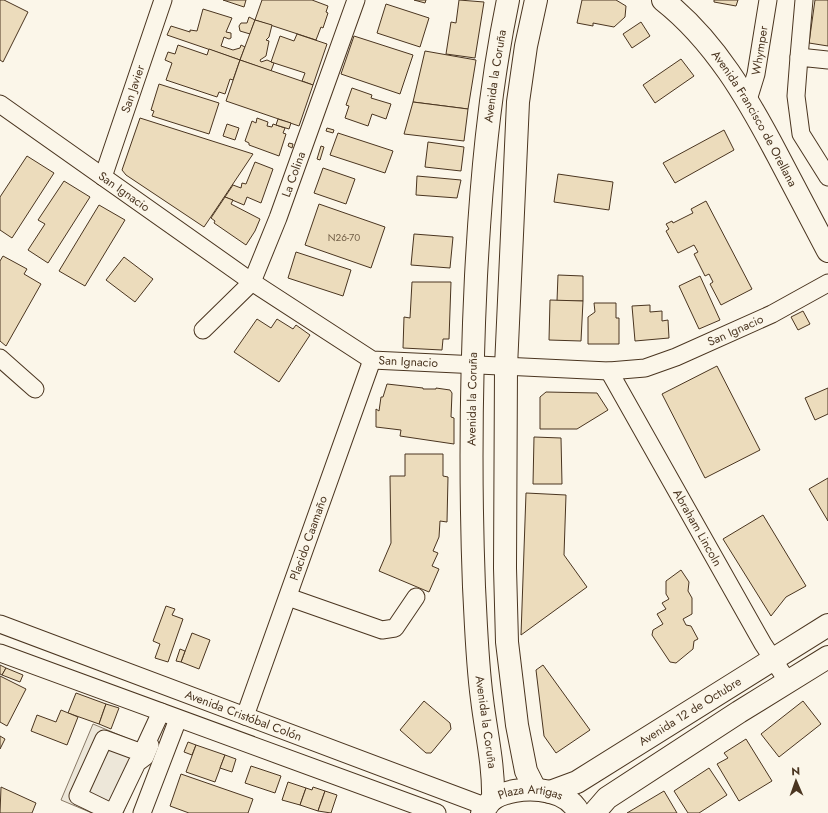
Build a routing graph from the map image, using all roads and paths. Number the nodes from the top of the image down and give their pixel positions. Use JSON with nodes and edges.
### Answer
{"nodes":[{"id":1,"x":163,"y":0,"type":"edge"},
{"id":2,"x":356,"y":0,"type":"edge"},
{"id":3,"x":508,"y":0,"type":"edge"},
{"id":4,"x":536,"y":0,"type":"edge"},
{"id":5,"x":663,"y":0,"type":"edge"},
{"id":6,"x":768,"y":0,"type":"edge"},
{"id":7,"x":804,"y":0,"type":"edge"},
{"id":8,"x":799,"y":57,"type":"junction"},
{"id":9,"x":828,"y":60,"type":"edge"},
{"id":10,"x":748,"y":100,"type":"junction"},
{"id":11,"x":0,"y":104,"type":"edge"},
{"id":12,"x":103,"y":177,"type":"junction"},
{"id":13,"x":828,"y":177,"type":"edge"},
{"id":14,"x":828,"y":251,"type":"edge"},
{"id":15,"x":252,"y":282,"type":"junction"},
{"id":16,"x":828,"y":283,"type":"edge"},
{"id":17,"x":203,"y":330,"type":"dead end"},
{"id":18,"x":0,"y":358,"type":"edge"},
{"id":19,"x":372,"y":360,"type":"junction"},
{"id":20,"x":472,"y":364,"type":"junction"},
{"id":21,"x":506,"y":367,"type":"junction"},
{"id":22,"x":609,"y":371,"type":"junction"},
{"id":23,"x":34,"y":389,"type":"dead end"},
{"id":24,"x":472,"y":508,"type":"junction"},
{"id":25,"x":505,"y":508,"type":"junction"},
{"id":26,"x":288,"y":596,"type":"junction"},
{"id":27,"x":416,"y":597,"type":"dead end"},
{"id":28,"x":828,"y":625,"type":"edge"},
{"id":29,"x":2,"y":629,"type":"edge"},
{"id":30,"x":0,"y":653,"type":"edge"},
{"id":31,"x":828,"y":658,"type":"edge"},
{"id":32,"x":774,"y":660,"type":"junction"},
{"id":33,"x":788,"y":682,"type":"junction"},
{"id":34,"x":168,"y":715,"type":"junction"},
{"id":35,"x":245,"y":716,"type":"junction"},
{"id":36,"x":542,"y":790,"type":"junction"},
{"id":37,"x":487,"y":806,"type":"edge"},
{"id":38,"x":113,"y":813,"type":"edge"},
{"id":39,"x":142,"y":813,"type":"edge"},
{"id":40,"x":436,"y":813,"type":"edge"},
{"id":41,"x":579,"y":813,"type":"edge"},
{"id":42,"x":594,"y":813,"type":"edge"}],
"edges":[{"from":1,"to":12,"type":"street","name":"San Javier"},
{"from":2,"to":15,"type":"street","name":"La Colina"},
{"from":3,"to":20,"type":"main road","name":"Avenida la Coruña"},
{"from":4,"to":21,"type":"main road"},
{"from":5,"to":10,"type":"main road","name":"Avenida Francisco de Orellana"},
{"from":6,"to":10,"type":"street","name":"Whymper"},
{"from":7,"to":8,"type":"street"},
{"from":8,"to":9,"type":"street"},
{"from":8,"to":13,"type":"street"},
{"from":10,"to":14,"type":"main road","name":"Avenida Francisco de Orellana"},
{"from":11,"to":12,"type":"street","name":"San Ignacio"},
{"from":12,"to":15,"type":"street","name":"San Ignacio"},
{"from":15,"to":17,"type":"street","name":"La Colina"},
{"from":15,"to":19,"type":"street","name":"San Ignacio"},
{"from":16,"to":22,"type":"street","name":"San Ignacio"},
{"from":18,"to":23,"type":"street"},
{"from":19,"to":20,"type":"street","name":"San Ignacio"},
{"from":19,"to":26,"type":"street","name":"Placido Caamaño"},
{"from":20,"to":21,"type":"street","name":"San Ignacio"},
{"from":20,"to":24,"type":"main road","name":"Avenida la Coruña"},
{"from":21,"to":22,"type":"street","name":"San Ignacio"},
{"from":21,"to":25,"type":"main road"},
{"from":22,"to":32,"type":"street","name":"Abraham Lincoln"},
{"from":24,"to":25,"type":"main road"},
{"from":24,"to":37,"type":"main road","name":"Avenida la Coruña"},
{"from":25,"to":36,"type":"main road"},
{"from":26,"to":27,"type":"street"},
{"from":26,"to":35,"type":"street","name":"Placido Caamaño"},
{"from":28,"to":32,"type":"main road","name":"Avenida 12 de Octubre"},
{"from":29,"to":35,"type":"street","name":"Avenida Cristóbal Colón"},
{"from":30,"to":34,"type":"street","name":"Avenida Cristóbal Colón"},
{"from":31,"to":33,"type":"main road"},
{"from":32,"to":33,"type":"street","name":"Abraham Lincoln"},
{"from":32,"to":36,"type":"main road","name":"Avenida 12 de Octubre"},
{"from":33,"to":42,"type":"main road"},
{"from":34,"to":38,"type":"street"},
{"from":34,"to":38,"type":"street"},
{"from":34,"to":39,"type":"street"},
{"from":34,"to":40,"type":"street","name":"Avenida Cristóbal Colón"},
{"from":35,"to":37,"type":"street","name":"Avenida Cristóbal Colón"},
{"from":36,"to":37,"type":"main road","name":"Plaza Artigas"},
{"from":36,"to":41,"type":"main road","name":"Plaza Artigas"}]}
